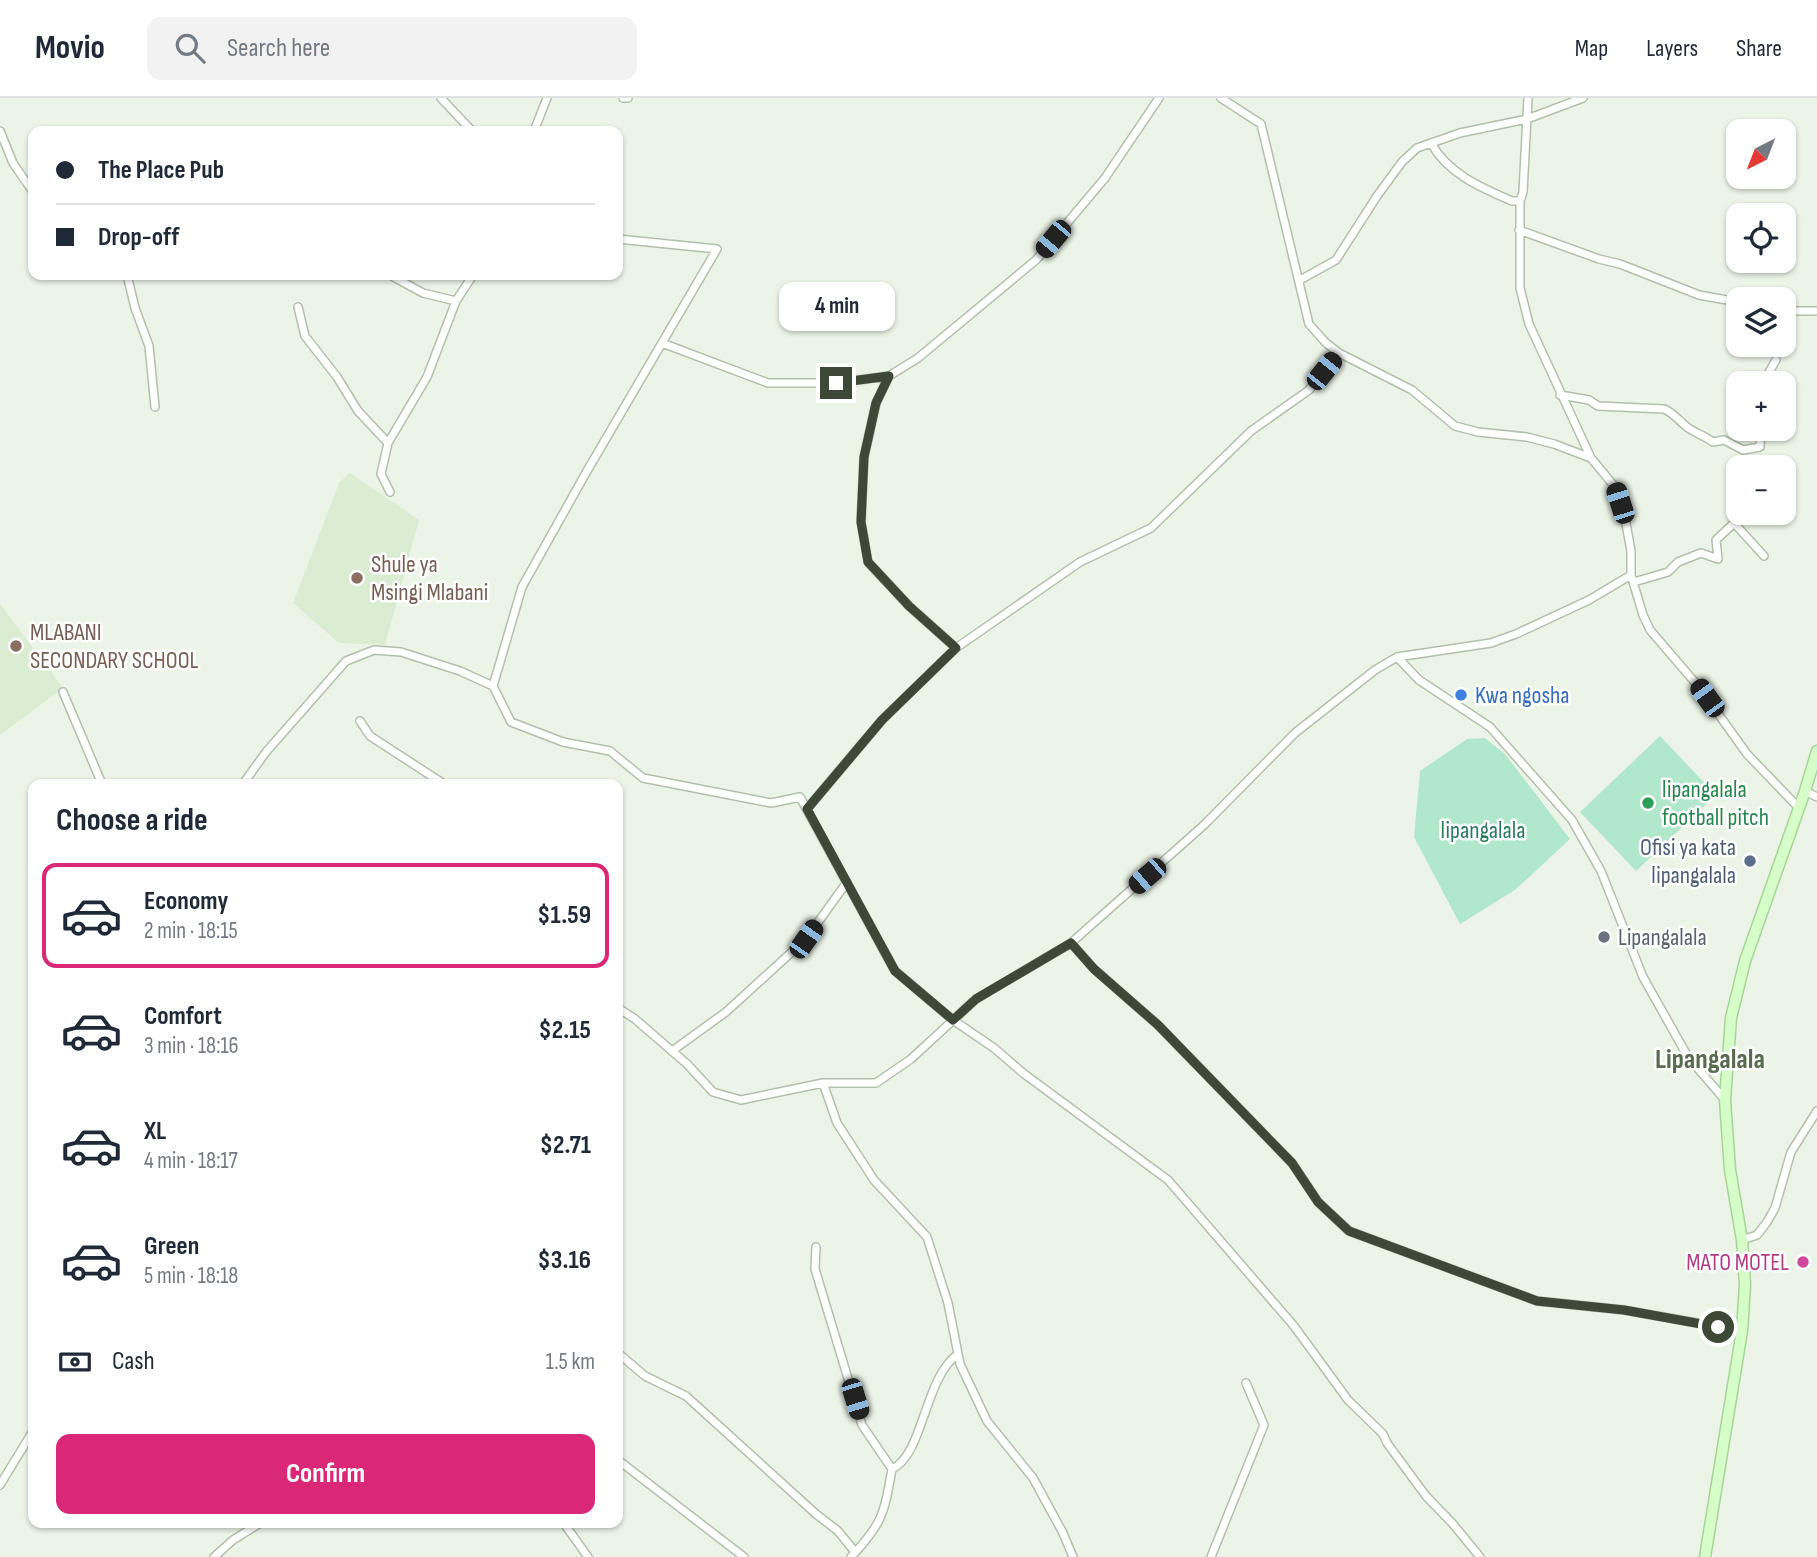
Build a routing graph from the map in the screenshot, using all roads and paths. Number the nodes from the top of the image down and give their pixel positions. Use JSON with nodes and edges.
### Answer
{"nodes":[{"id":1,"x":441,"y":98,"type":"edge"},
{"id":2,"x":547,"y":98,"type":"edge"},
{"id":3,"x":1159,"y":98,"type":"edge"},
{"id":4,"x":1221,"y":98,"type":"edge"},
{"id":5,"x":1238,"y":98,"type":"edge"},
{"id":6,"x":1528,"y":98,"type":"edge"},
{"id":7,"x":1583,"y":98,"type":"edge"},
{"id":8,"x":1233,"y":106,"type":"junction"},
{"id":9,"x":1528,"y":119,"type":"junction"},
{"id":10,"x":467,"y":126,"type":"edge"},
{"id":11,"x":536,"y":126,"type":"edge"},
{"id":12,"x":0,"y":131,"type":"edge"},
{"id":13,"x":1431,"y":144,"type":"junction"},
{"id":14,"x":28,"y":185,"type":"edge"},
{"id":15,"x":1520,"y":201,"type":"junction"},
{"id":16,"x":1520,"y":230,"type":"junction"},
{"id":17,"x":623,"y":240,"type":"edge"},
{"id":18,"x":128,"y":280,"type":"edge"},
{"id":19,"x":399,"y":280,"type":"edge"},
{"id":20,"x":470,"y":280,"type":"edge"},
{"id":21,"x":1300,"y":280,"type":"junction"},
{"id":22,"x":1726,"y":300,"type":"edge"},
{"id":23,"x":456,"y":301,"type":"junction"},
{"id":24,"x":298,"y":307,"type":"dead end"},
{"id":25,"x":1796,"y":311,"type":"edge"},
{"id":26,"x":1817,"y":311,"type":"edge"},
{"id":27,"x":662,"y":343,"type":"junction"},
{"id":28,"x":1339,"y":353,"type":"junction"},
{"id":29,"x":1776,"y":360,"type":"dead end"},
{"id":30,"x":1770,"y":371,"type":"edge"},
{"id":31,"x":889,"y":376,"type":"junction"},
{"id":32,"x":1560,"y":395,"type":"junction"},
{"id":33,"x":155,"y":407,"type":"dead end"},
{"id":34,"x":1761,"y":441,"type":"edge"},
{"id":35,"x":388,"y":443,"type":"junction"},
{"id":36,"x":1591,"y":458,"type":"junction"},
{"id":37,"x":390,"y":492,"type":"dead end"},
{"id":38,"x":1764,"y":556,"type":"dead end"},
{"id":39,"x":1632,"y":578,"type":"junction"},
{"id":40,"x":956,"y":648,"type":"junction"},
{"id":41,"x":1397,"y":657,"type":"junction"},
{"id":42,"x":493,"y":686,"type":"junction"},
{"id":43,"x":63,"y":692,"type":"dead end"},
{"id":44,"x":360,"y":721,"type":"dead end"},
{"id":45,"x":1817,"y":751,"type":"edge"},
{"id":46,"x":100,"y":779,"type":"edge"},
{"id":47,"x":247,"y":779,"type":"edge"},
{"id":48,"x":436,"y":779,"type":"edge"},
{"id":49,"x":1805,"y":791,"type":"junction"},
{"id":50,"x":1817,"y":797,"type":"edge"},
{"id":51,"x":1799,"y":808,"type":"junction"},
{"id":52,"x":807,"y":809,"type":"junction"},
{"id":53,"x":847,"y":882,"type":"junction"},
{"id":54,"x":1071,"y":943,"type":"junction"},
{"id":55,"x":623,"y":1011,"type":"edge"},
{"id":56,"x":953,"y":1020,"type":"junction"},
{"id":57,"x":672,"y":1051,"type":"junction"},
{"id":58,"x":822,"y":1083,"type":"junction"},
{"id":59,"x":1725,"y":1100,"type":"junction"},
{"id":60,"x":1817,"y":1111,"type":"edge"},
{"id":61,"x":1742,"y":1240,"type":"junction"},
{"id":62,"x":817,"y":1247,"type":"dead end"},
{"id":63,"x":1742,"y":1331,"type":"junction"},
{"id":64,"x":958,"y":1354,"type":"junction"},
{"id":65,"x":623,"y":1357,"type":"edge"},
{"id":66,"x":1246,"y":1383,"type":"dead end"},
{"id":67,"x":28,"y":1439,"type":"edge"},
{"id":68,"x":623,"y":1464,"type":"edge"},
{"id":69,"x":892,"y":1469,"type":"junction"},
{"id":70,"x":0,"y":1485,"type":"edge"},
{"id":71,"x":250,"y":1528,"type":"edge"},
{"id":72,"x":567,"y":1528,"type":"edge"},
{"id":73,"x":853,"y":1555,"type":"edge"},
{"id":74,"x":214,"y":1557,"type":"edge"},
{"id":75,"x":588,"y":1557,"type":"edge"},
{"id":76,"x":744,"y":1557,"type":"edge"},
{"id":77,"x":1073,"y":1557,"type":"edge"},
{"id":78,"x":1211,"y":1557,"type":"edge"},
{"id":79,"x":1480,"y":1557,"type":"edge"},
{"id":80,"x":1705,"y":1557,"type":"edge"}],
"edges":[{"from":1,"to":10,"type":"street"},
{"from":2,"to":11,"type":"street"},
{"from":3,"to":31,"type":"street"},
{"from":4,"to":8,"type":"street"},
{"from":5,"to":8,"type":"street"},
{"from":6,"to":9,"type":"street"},
{"from":7,"to":9,"type":"street"},
{"from":8,"to":21,"type":"street"},
{"from":9,"to":13,"type":"street"},
{"from":9,"to":15,"type":"street"},
{"from":12,"to":14,"type":"street"},
{"from":13,"to":15,"type":"street"},
{"from":13,"to":21,"type":"street"},
{"from":15,"to":16,"type":"street"},
{"from":16,"to":22,"type":"street"},
{"from":16,"to":32,"type":"street"},
{"from":17,"to":27,"type":"street"},
{"from":18,"to":33,"type":"street"},
{"from":19,"to":23,"type":"street"},
{"from":20,"to":23,"type":"street"},
{"from":21,"to":28,"type":"street"},
{"from":23,"to":35,"type":"street"},
{"from":24,"to":35,"type":"street"},
{"from":25,"to":26,"type":"street"},
{"from":27,"to":31,"type":"street"},
{"from":27,"to":42,"type":"street"},
{"from":28,"to":36,"type":"street"},
{"from":28,"to":40,"type":"street"},
{"from":29,"to":30,"type":"street"},
{"from":31,"to":40,"type":"street"},
{"from":32,"to":34,"type":"street"},
{"from":32,"to":36,"type":"street"},
{"from":35,"to":37,"type":"street"},
{"from":36,"to":39,"type":"street"},
{"from":38,"to":39,"type":"street"},
{"from":39,"to":41,"type":"street"},
{"from":39,"to":51,"type":"street"},
{"from":40,"to":52,"type":"street"},
{"from":41,"to":54,"type":"street"},
{"from":41,"to":59,"type":"street"},
{"from":42,"to":47,"type":"street"},
{"from":42,"to":52,"type":"street"},
{"from":43,"to":46,"type":"street"},
{"from":44,"to":48,"type":"street"},
{"from":45,"to":49,"type":"main road"},
{"from":49,"to":50,"type":"street"},
{"from":49,"to":51,"type":"main road"},
{"from":51,"to":59,"type":"main road"},
{"from":52,"to":53,"type":"street"},
{"from":53,"to":56,"type":"street"},
{"from":53,"to":57,"type":"street"},
{"from":54,"to":56,"type":"street"},
{"from":54,"to":63,"type":"street"},
{"from":55,"to":57,"type":"street"},
{"from":56,"to":58,"type":"street"},
{"from":56,"to":79,"type":"street"},
{"from":57,"to":58,"type":"street"},
{"from":58,"to":64,"type":"street"},
{"from":59,"to":61,"type":"main road"},
{"from":60,"to":61,"type":"street"},
{"from":61,"to":63,"type":"main road"},
{"from":62,"to":69,"type":"street"},
{"from":63,"to":80,"type":"main road"},
{"from":64,"to":69,"type":"street"},
{"from":64,"to":77,"type":"street"},
{"from":65,"to":73,"type":"street"},
{"from":66,"to":78,"type":"street"},
{"from":67,"to":70,"type":"street"},
{"from":68,"to":76,"type":"street"},
{"from":69,"to":73,"type":"street"},
{"from":71,"to":74,"type":"street"},
{"from":72,"to":75,"type":"street"}]}
